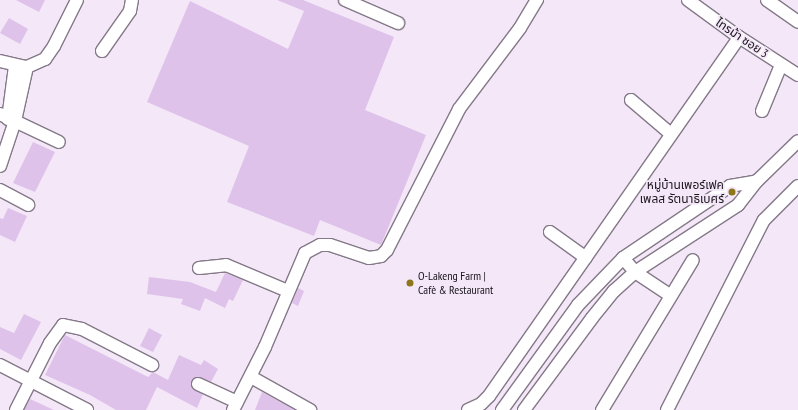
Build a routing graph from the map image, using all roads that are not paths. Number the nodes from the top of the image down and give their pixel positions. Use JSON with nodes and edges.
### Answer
{"nodes":[{"id":1,"x":77,"y":0,"type":"edge"},
{"id":2,"x":132,"y":0,"type":"edge"},
{"id":3,"x":345,"y":0,"type":"edge"},
{"id":4,"x":537,"y":0,"type":"edge"},
{"id":5,"x":688,"y":0,"type":"edge"},
{"id":6,"x":767,"y":0,"type":"edge"},
{"id":7,"x":798,"y":22,"type":"edge"},
{"id":8,"x":398,"y":23,"type":"dead end"},
{"id":9,"x":739,"y":37,"type":"junction"},
{"id":10,"x":102,"y":51,"type":"dead end"},
{"id":11,"x":0,"y":61,"type":"edge"},
{"id":12,"x":781,"y":64,"type":"junction"},
{"id":13,"x":21,"y":66,"type":"junction"},
{"id":14,"x":798,"y":75,"type":"edge"},
{"id":15,"x":631,"y":100,"type":"dead end"},
{"id":16,"x":762,"y":112,"type":"dead end"},
{"id":17,"x":8,"y":117,"type":"edge"},
{"id":18,"x":671,"y":134,"type":"junction"},
{"id":19,"x":798,"y":141,"type":"edge"},
{"id":20,"x":59,"y":142,"type":"dead end"},
{"id":21,"x":0,"y":166,"type":"edge"},
{"id":22,"x":756,"y":181,"type":"junction"},
{"id":23,"x":798,"y":186,"type":"edge"},
{"id":24,"x":0,"y":190,"type":"edge"},
{"id":25,"x":28,"y":205,"type":"dead end"},
{"id":26,"x":550,"y":232,"type":"dead end"},
{"id":27,"x":586,"y":258,"type":"junction"},
{"id":28,"x":623,"y":258,"type":"junction"},
{"id":29,"x":693,"y":260,"type":"dead end"},
{"id":30,"x":199,"y":268,"type":"dead end"},
{"id":31,"x":635,"y":272,"type":"junction"},
{"id":32,"x":288,"y":291,"type":"junction"},
{"id":33,"x":671,"y":296,"type":"junction"},
{"id":34,"x":0,"y":365,"type":"edge"},
{"id":35,"x":152,"y":366,"type":"dead end"},
{"id":36,"x":252,"y":375,"type":"junction"},
{"id":37,"x":30,"y":381,"type":"junction"},
{"id":38,"x":198,"y":384,"type":"dead end"},
{"id":39,"x":235,"y":406,"type":"edge"},
{"id":40,"x":16,"y":410,"type":"edge"},
{"id":41,"x":87,"y":410,"type":"edge"},
{"id":42,"x":308,"y":410,"type":"edge"},
{"id":43,"x":468,"y":410,"type":"edge"},
{"id":44,"x":502,"y":410,"type":"edge"},
{"id":45,"x":524,"y":410,"type":"edge"},
{"id":46,"x":602,"y":410,"type":"edge"},
{"id":47,"x":667,"y":410,"type":"edge"}],
"edges":[{"from":1,"to":13,"type":"street"},
{"from":2,"to":10,"type":"street"},
{"from":3,"to":8,"type":"street"},
{"from":4,"to":32,"type":"street"},
{"from":5,"to":9,"type":"street","name":"ไทรม้า ซอย 3"},
{"from":6,"to":7,"type":"street"},
{"from":9,"to":12,"type":"street","name":"ไทรม้า ซอย 3"},
{"from":9,"to":18,"type":"street"},
{"from":11,"to":13,"type":"street"},
{"from":12,"to":14,"type":"street","name":"ไทรม้า ซอย 3"},
{"from":12,"to":16,"type":"street"},
{"from":13,"to":17,"type":"street"},
{"from":15,"to":18,"type":"street"},
{"from":17,"to":20,"type":"street"},
{"from":17,"to":21,"type":"street"},
{"from":18,"to":27,"type":"street"},
{"from":19,"to":22,"type":"street"},
{"from":22,"to":28,"type":"street"},
{"from":22,"to":31,"type":"street"},
{"from":23,"to":47,"type":"street"},
{"from":24,"to":25,"type":"street"},
{"from":26,"to":27,"type":"street"},
{"from":27,"to":43,"type":"street"},
{"from":28,"to":31,"type":"street"},
{"from":28,"to":44,"type":"street"},
{"from":29,"to":33,"type":"street"},
{"from":30,"to":32,"type":"street"},
{"from":31,"to":33,"type":"street"},
{"from":31,"to":45,"type":"street"},
{"from":32,"to":36,"type":"street"},
{"from":33,"to":46,"type":"street"},
{"from":34,"to":37,"type":"street"},
{"from":35,"to":37,"type":"street"},
{"from":36,"to":39,"type":"street"},
{"from":36,"to":42,"type":"street"},
{"from":37,"to":40,"type":"street"},
{"from":37,"to":41,"type":"street"},
{"from":38,"to":39,"type":"street"}]}
